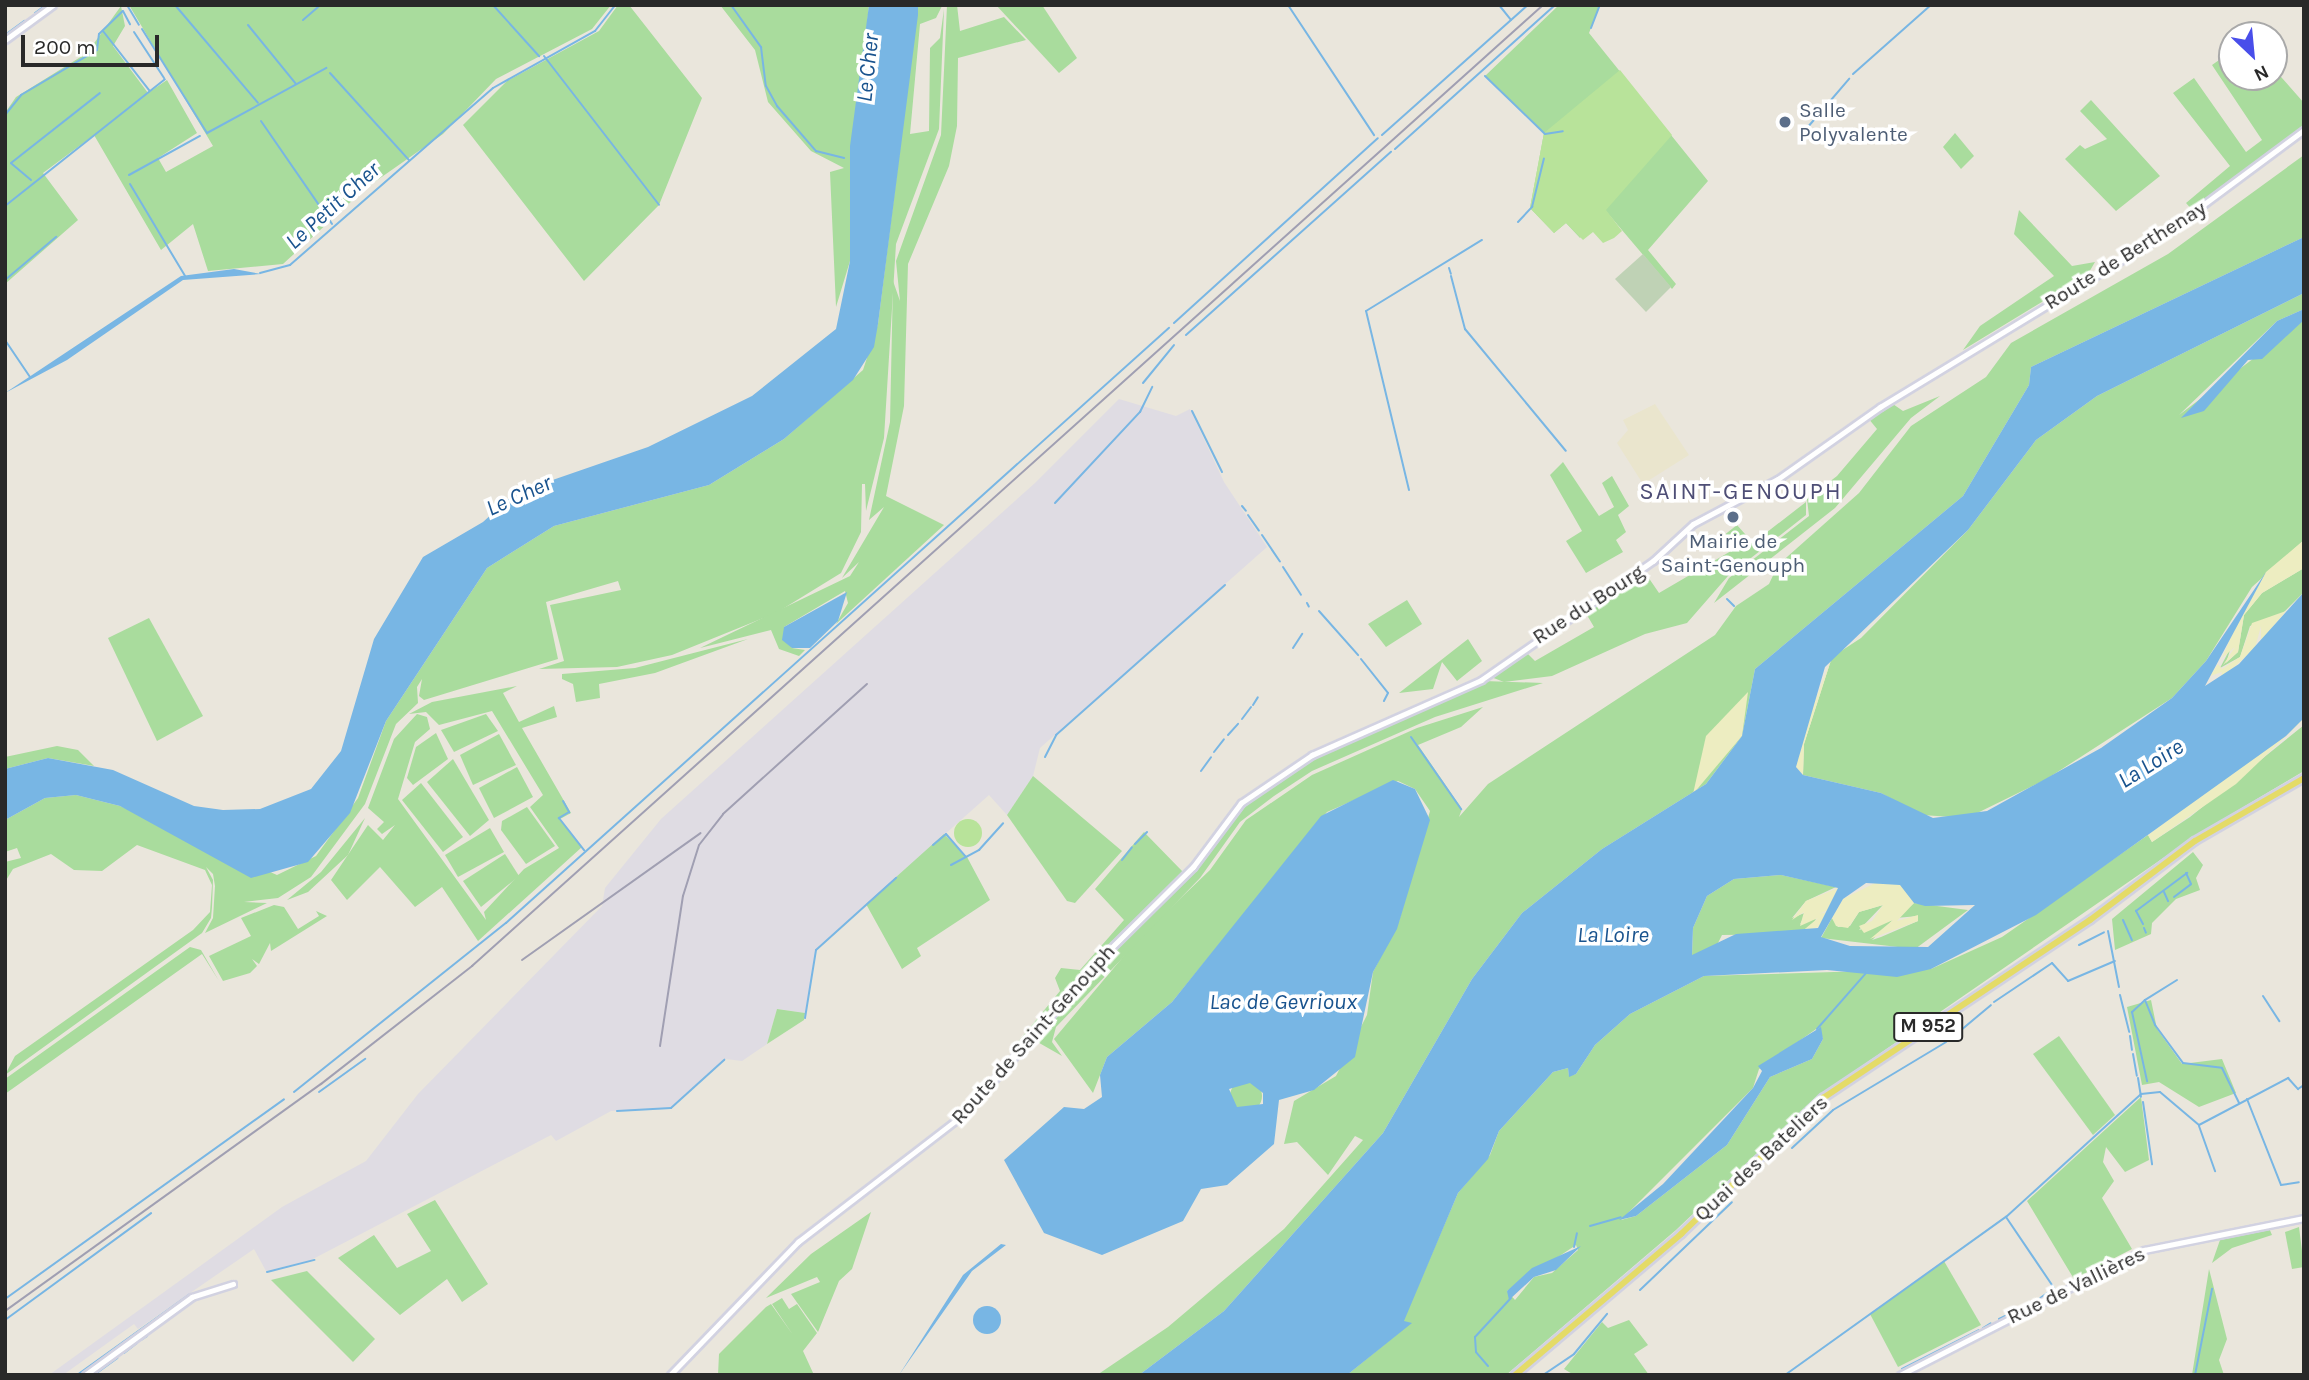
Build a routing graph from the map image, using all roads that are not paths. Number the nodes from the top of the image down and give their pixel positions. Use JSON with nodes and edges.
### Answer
{"nodes":[{"id":1,"x":53,"y":5,"type":"edge"},
{"id":2,"x":5,"y":40,"type":"edge"},
{"id":3,"x":2304,"y":130,"type":"edge"},
{"id":4,"x":1940,"y":369,"type":"joint"},
{"id":5,"x":1405,"y":714,"type":"joint"},
{"id":6,"x":2304,"y":778,"type":"edge"},
{"id":7,"x":2304,"y":1218,"type":"edge"},
{"id":8,"x":233,"y":1284,"type":"dead end"},
{"id":9,"x":85,"y":1375,"type":"edge"},
{"id":10,"x":670,"y":1375,"type":"edge"},
{"id":11,"x":1515,"y":1375,"type":"edge"},
{"id":12,"x":1900,"y":1375,"type":"edge"}],
"edges":[{"from":1,"to":2,"type":"main road"},
{"from":3,"to":4,"type":"street","name":"Route de Berthenay"},
{"from":4,"to":5,"type":"street","name":"Rue du Bourg"},
{"from":5,"to":10,"type":"street","name":"Route de Saint-Genouph"},
{"from":6,"to":11,"type":"main road","name":"Quai des Bateliers","number":"M 952"},
{"from":7,"to":12,"type":"street","name":"Rue de Vallières"},
{"from":8,"to":9,"type":"street"}]}
